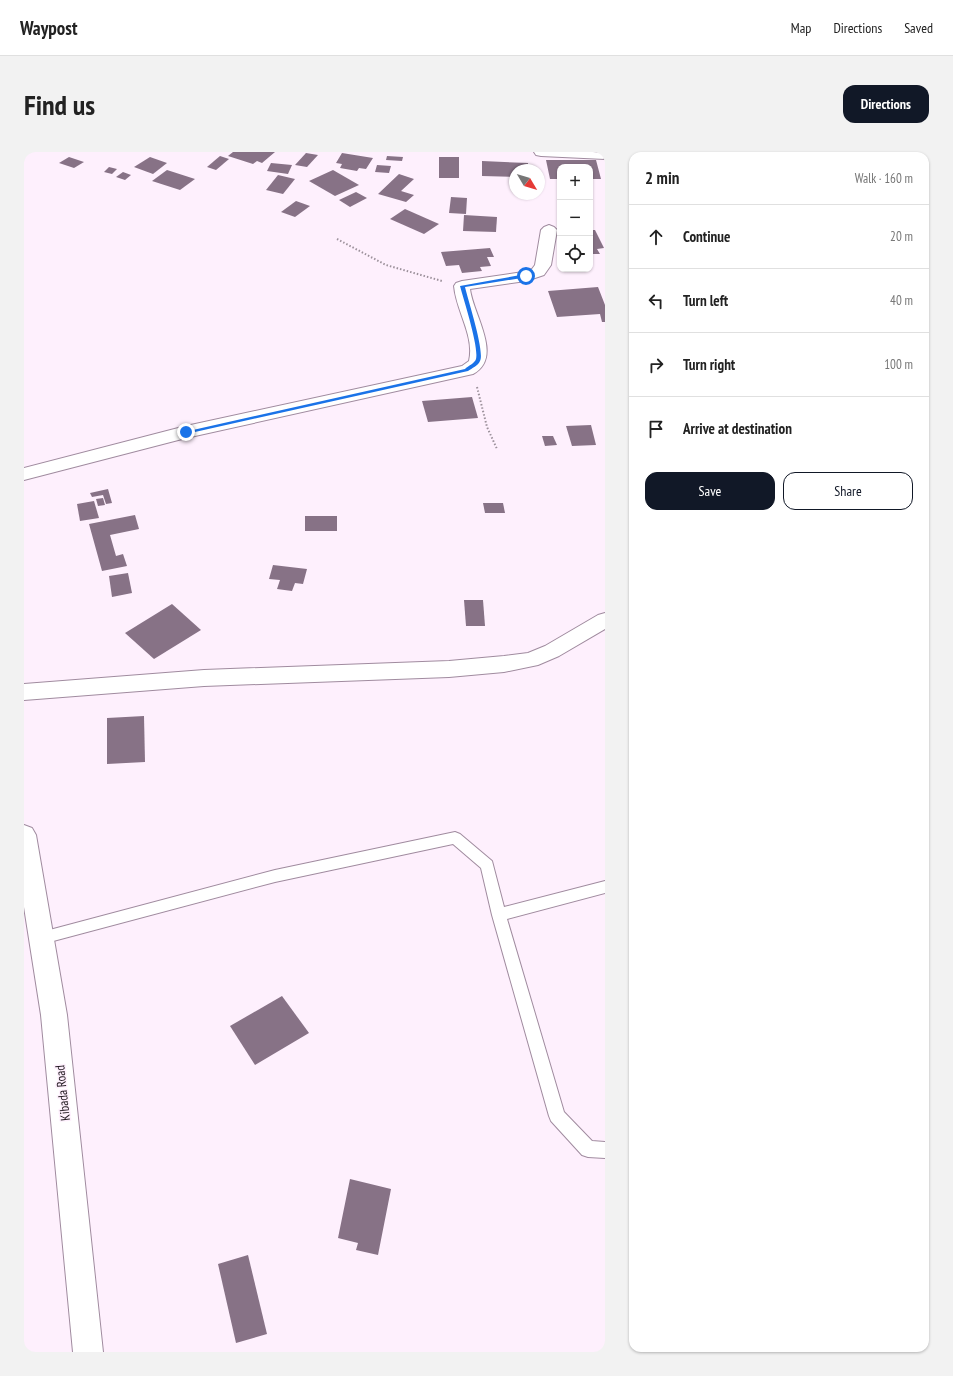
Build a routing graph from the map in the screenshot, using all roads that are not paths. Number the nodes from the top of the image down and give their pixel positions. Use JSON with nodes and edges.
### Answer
{"nodes":[{"id":1,"x":542,"y":152,"type":"edge"},
{"id":2,"x":570,"y":152,"type":"edge"},
{"id":3,"x":605,"y":155,"type":"edge"},
{"id":4,"x":549,"y":230,"type":"dead end"},
{"id":5,"x":24,"y":474,"type":"edge"},
{"id":6,"x":605,"y":620,"type":"edge"},
{"id":7,"x":24,"y":692,"type":"edge"},
{"id":8,"x":24,"y":835,"type":"edge"},
{"id":9,"x":605,"y":886,"type":"edge"},
{"id":10,"x":499,"y":915,"type":"junction"},
{"id":11,"x":42,"y":938,"type":"junction"},
{"id":12,"x":605,"y":1150,"type":"edge"},
{"id":13,"x":88,"y":1352,"type":"edge"}],
"edges":[{"from":1,"to":2,"type":"street"},
{"from":2,"to":3,"type":"street"},
{"from":4,"to":5,"type":"street"},
{"from":6,"to":7,"type":"street"},
{"from":8,"to":11,"type":"street","name":"Kibada Road"},
{"from":9,"to":10,"type":"lane"},
{"from":10,"to":11,"type":"lane"},
{"from":10,"to":12,"type":"lane"},
{"from":11,"to":13,"type":"street","name":"Kibada Road"}]}
